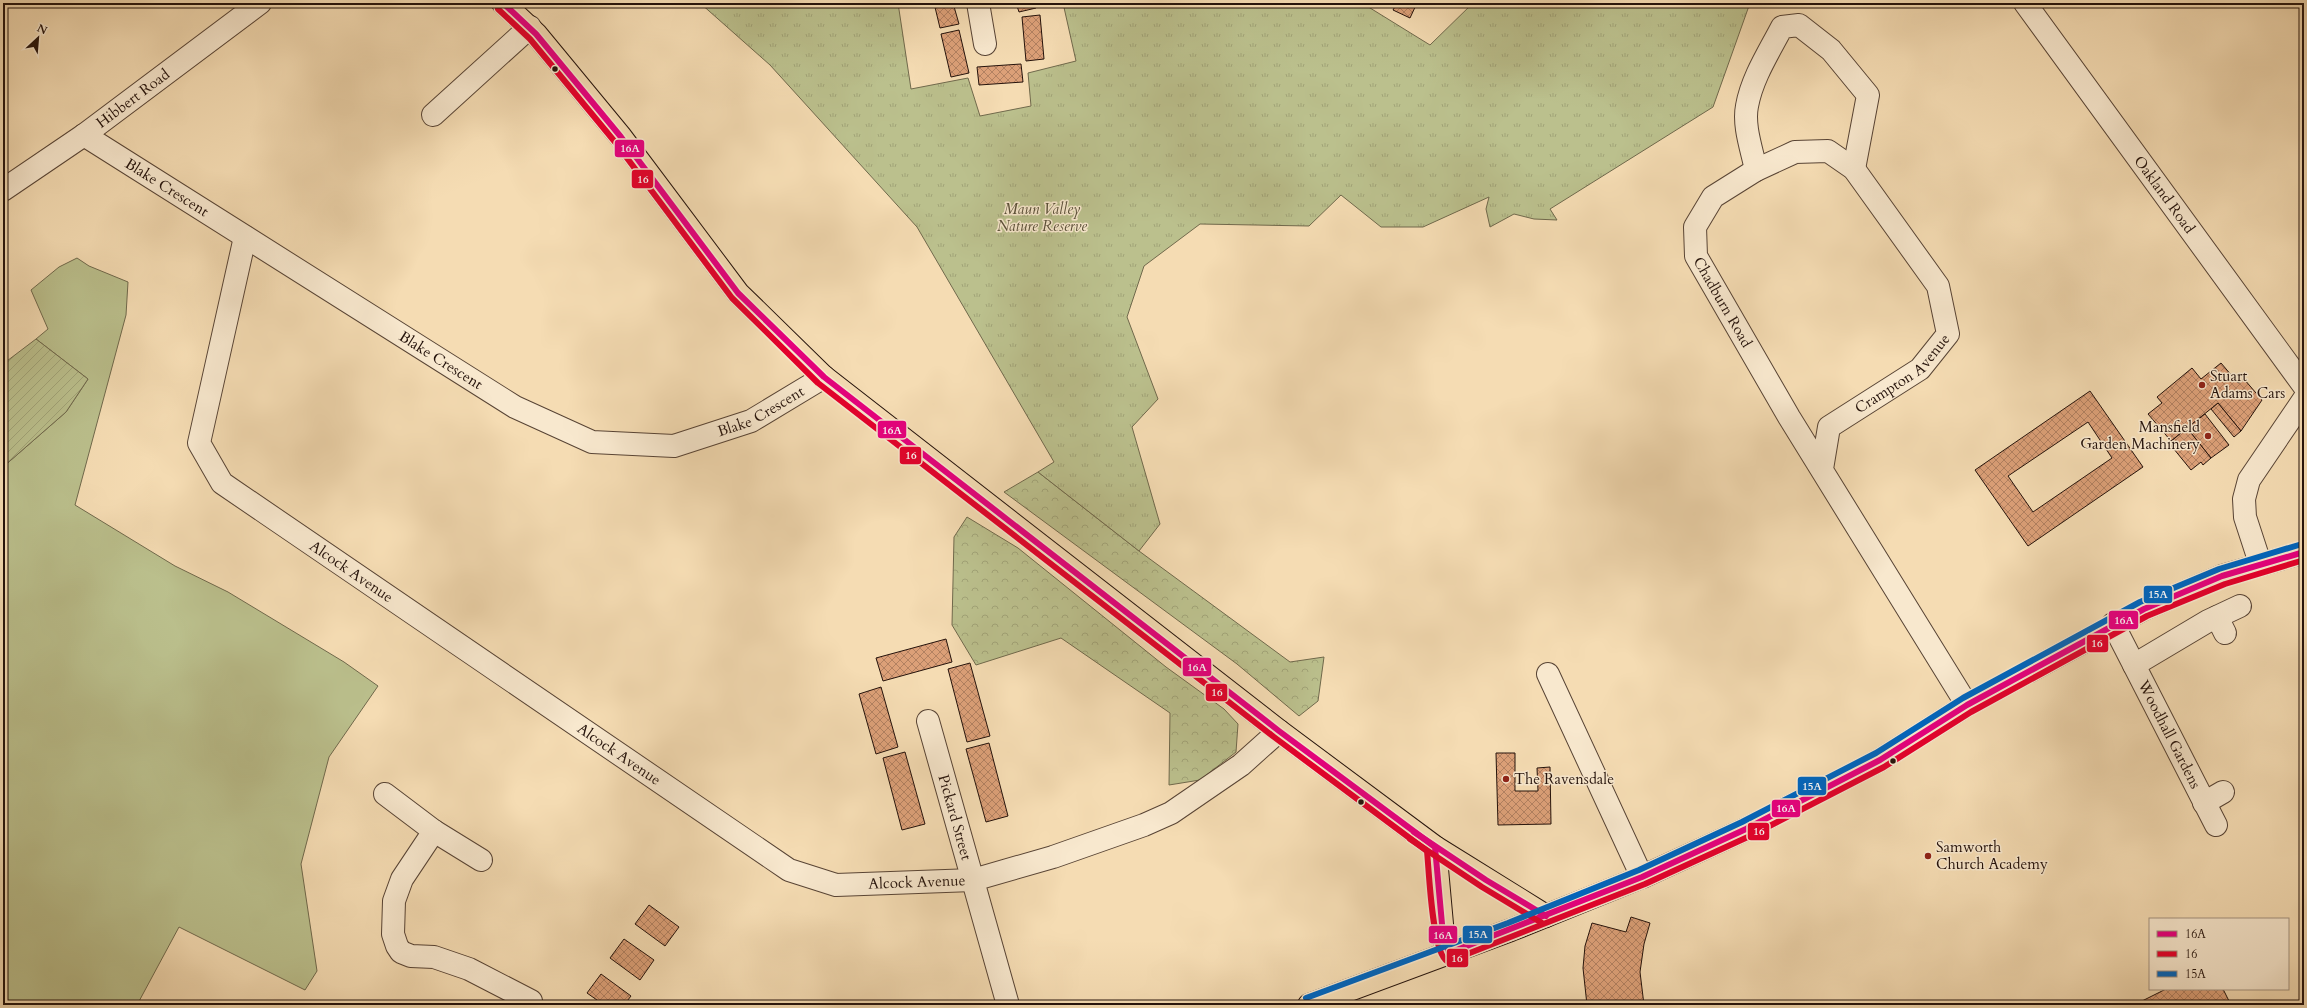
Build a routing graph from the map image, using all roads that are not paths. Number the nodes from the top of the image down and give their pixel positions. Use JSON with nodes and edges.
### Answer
{"nodes":[{"id":1,"x":260,"y":3,"type":"edge"},
{"id":2,"x":503,"y":3,"type":"edge"},
{"id":3,"x":978,"y":3,"type":"edge"},
{"id":4,"x":2025,"y":3,"type":"edge"},
{"id":5,"x":530,"y":27,"type":"junction"},
{"id":6,"x":985,"y":44,"type":"dead end"},
{"id":7,"x":433,"y":115,"type":"dead end"},
{"id":8,"x":84,"y":135,"type":"junction"},
{"id":9,"x":1854,"y":169,"type":"junction"},
{"id":10,"x":1756,"y":170,"type":"junction"},
{"id":11,"x":3,"y":190,"type":"edge"},
{"id":12,"x":245,"y":237,"type":"junction"},
{"id":13,"x":824,"y":376,"type":"junction"},
{"id":14,"x":2304,"y":386,"type":"edge"},
{"id":15,"x":2304,"y":399,"type":"edge"},
{"id":16,"x":1789,"y":417,"type":"junction"},
{"id":17,"x":1829,"y":427,"type":"junction"},
{"id":18,"x":1822,"y":469,"type":"junction"},
{"id":19,"x":2304,"y":552,"type":"edge"},
{"id":20,"x":2260,"y":563,"type":"junction"},
{"id":21,"x":2240,"y":606,"type":"dead end"},
{"id":22,"x":2114,"y":624,"type":"junction"},
{"id":23,"x":2134,"y":665,"type":"junction"},
{"id":24,"x":1548,"y":674,"type":"dead end"},
{"id":25,"x":1967,"y":705,"type":"junction"},
{"id":26,"x":928,"y":721,"type":"dead end"},
{"id":27,"x":1279,"y":730,"type":"junction"},
{"id":28,"x":2223,"y":792,"type":"dead end"},
{"id":29,"x":385,"y":794,"type":"dead end"},
{"id":30,"x":2204,"y":803,"type":"junction"},
{"id":31,"x":2216,"y":825,"type":"dead end"},
{"id":32,"x":434,"y":830,"type":"junction"},
{"id":33,"x":1435,"y":847,"type":"junction"},
{"id":34,"x":482,"y":860,"type":"dead end"},
{"id":35,"x":1642,"y":877,"type":"junction"},
{"id":36,"x":974,"y":880,"type":"junction"},
{"id":37,"x":1500,"y":888,"type":"junction"},
{"id":38,"x":1546,"y":916,"type":"junction"},
{"id":39,"x":1511,"y":930,"type":"junction"},
{"id":40,"x":1449,"y":953,"type":"junction"},
{"id":41,"x":532,"y":1004,"type":"edge"},
{"id":42,"x":1008,"y":1005,"type":"edge"},
{"id":43,"x":1309,"y":1005,"type":"edge"}],
"edges":[{"from":1,"to":8,"type":"street","name":"Hibbert Road"},
{"from":2,"to":5,"type":"main road"},
{"from":3,"to":6,"type":"street"},
{"from":4,"to":14,"type":"street","name":"Oakland Road"},
{"from":5,"to":7,"type":"street"},
{"from":5,"to":13,"type":"main road"},
{"from":8,"to":11,"type":"street","name":"Hibbert Road"},
{"from":8,"to":12,"type":"street","name":"Blake Crescent"},
{"from":9,"to":10,"type":"street","name":"Chadburn Road"},
{"from":9,"to":10,"type":"street"},
{"from":9,"to":17,"type":"street","name":"Crampton Avenue"},
{"from":10,"to":16,"type":"street","name":"Chadburn Road"},
{"from":12,"to":13,"type":"street","name":"Blake Crescent"},
{"from":12,"to":36,"type":"street","name":"Alcock Avenue"},
{"from":13,"to":27,"type":"main road"},
{"from":15,"to":20,"type":"street"},
{"from":16,"to":17,"type":"street"},
{"from":16,"to":18,"type":"street","name":"Chadburn Road"},
{"from":17,"to":18,"type":"street"},
{"from":18,"to":25,"type":"street","name":"Chadburn Road"},
{"from":19,"to":20,"type":"main road"},
{"from":20,"to":22,"type":"main road"},
{"from":21,"to":23,"type":"street","name":"Woodhall Gardens"},
{"from":22,"to":23,"type":"street","name":"Woodhall Gardens"},
{"from":22,"to":25,"type":"main road"},
{"from":23,"to":30,"type":"street","name":"Woodhall Gardens"},
{"from":24,"to":35,"type":"street"},
{"from":25,"to":35,"type":"main road"},
{"from":26,"to":36,"type":"street","name":"Pickard Street"},
{"from":27,"to":33,"type":"main road"},
{"from":27,"to":36,"type":"street","name":"Alcock Avenue"},
{"from":28,"to":30,"type":"street","name":"Woodhall Gardens"},
{"from":29,"to":32,"type":"street"},
{"from":30,"to":31,"type":"street","name":"Woodhall Gardens"},
{"from":32,"to":34,"type":"street"},
{"from":32,"to":41,"type":"street"},
{"from":33,"to":37,"type":"main road"},
{"from":33,"to":40,"type":"main road"},
{"from":35,"to":38,"type":"main road"},
{"from":36,"to":42,"type":"street","name":"Pickard Street"},
{"from":37,"to":38,"type":"main road"},
{"from":37,"to":39,"type":"main road"},
{"from":38,"to":39,"type":"main road"},
{"from":39,"to":40,"type":"main road"},
{"from":40,"to":43,"type":"main road"}]}
